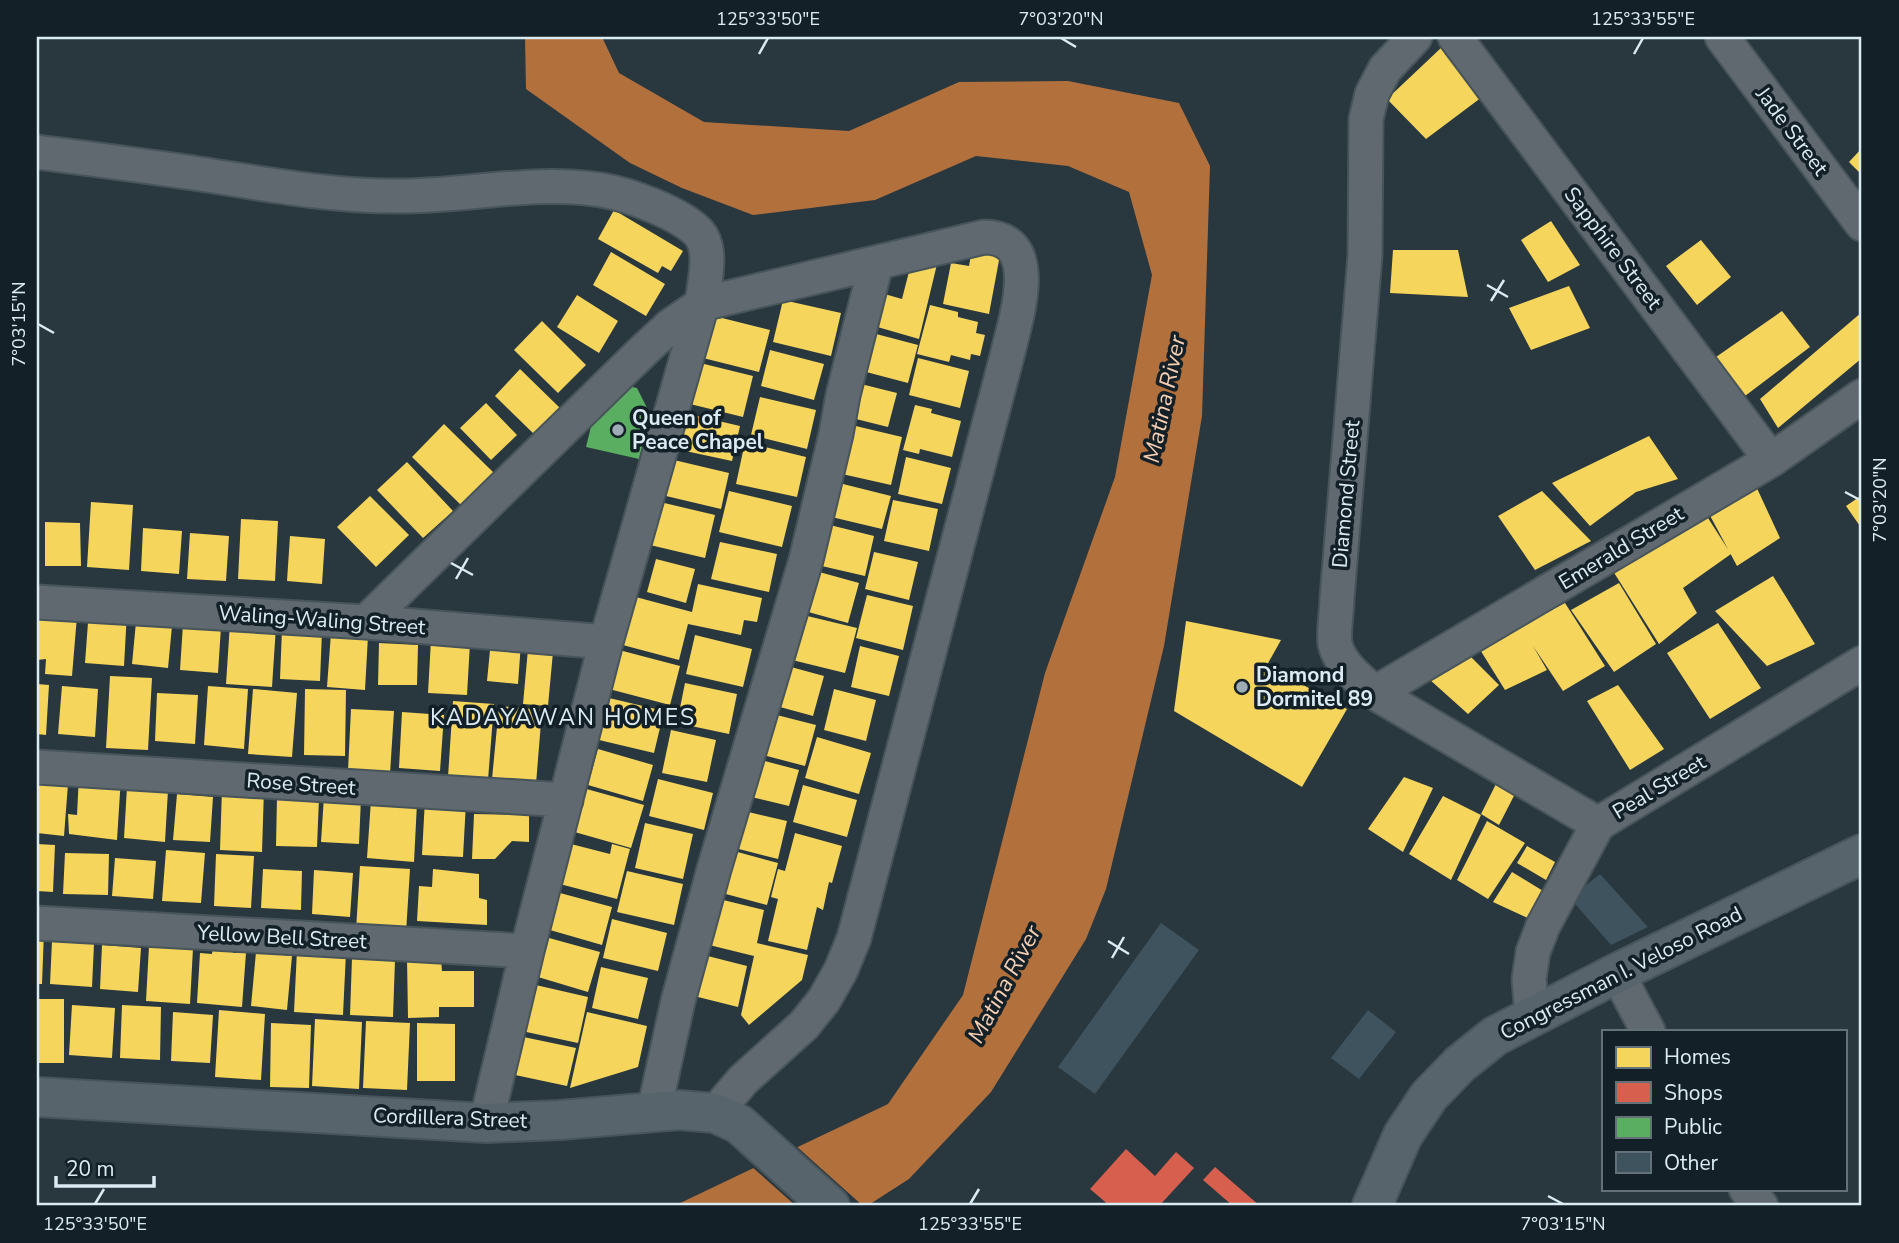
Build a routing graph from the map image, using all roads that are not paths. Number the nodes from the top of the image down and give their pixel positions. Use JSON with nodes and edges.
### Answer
{"nodes":[{"id":1,"x":1415,"y":37,"type":"edge"},
{"id":2,"x":1455,"y":37,"type":"edge"},
{"id":3,"x":1723,"y":37,"type":"edge"},
{"id":4,"x":37,"y":152,"type":"edge"},
{"id":5,"x":1862,"y":224,"type":"edge"},
{"id":6,"x":876,"y":264,"type":"junction"},
{"id":7,"x":702,"y":304,"type":"junction"},
{"id":8,"x":1862,"y":396,"type":"edge"},
{"id":9,"x":1771,"y":460,"type":"junction"},
{"id":10,"x":37,"y":602,"type":"edge"},
{"id":11,"x":366,"y":622,"type":"junction"},
{"id":12,"x":606,"y":642,"type":"junction"},
{"id":13,"x":1862,"y":663,"type":"edge"},
{"id":14,"x":1375,"y":693,"type":"junction"},
{"id":15,"x":37,"y":767,"type":"edge"},
{"id":16,"x":566,"y":800,"type":"junction"},
{"id":17,"x":1598,"y":824,"type":"junction"},
{"id":18,"x":1862,"y":854,"type":"edge"},
{"id":19,"x":37,"y":923,"type":"edge"},
{"id":20,"x":527,"y":951,"type":"junction"},
{"id":21,"x":1616,"y":973,"type":"junction"},
{"id":22,"x":1532,"y":1016,"type":"junction"},
{"id":23,"x":1647,"y":1030,"type":"edge"},
{"id":24,"x":37,"y":1097,"type":"edge"},
{"id":25,"x":654,"y":1111,"type":"junction"},
{"id":26,"x":715,"y":1113,"type":"junction"},
{"id":27,"x":486,"y":1123,"type":"junction"},
{"id":28,"x":1747,"y":1190,"type":"edge"},
{"id":29,"x":830,"y":1206,"type":"edge"},
{"id":30,"x":1373,"y":1206,"type":"edge"},
{"id":31,"x":1761,"y":1206,"type":"edge"}],
"edges":[{"from":1,"to":14,"type":"street","name":"Diamond Street"},
{"from":2,"to":9,"type":"street","name":"Sapphire Street"},
{"from":3,"to":5,"type":"street","name":"Jade Street"},
{"from":4,"to":7,"type":"street"},
{"from":6,"to":7,"type":"street"},
{"from":6,"to":25,"type":"street"},
{"from":6,"to":26,"type":"street"},
{"from":7,"to":11,"type":"street"},
{"from":7,"to":12,"type":"street"},
{"from":8,"to":9,"type":"street","name":"Emerald Street"},
{"from":9,"to":14,"type":"street","name":"Emerald Street"},
{"from":10,"to":11,"type":"street","name":"Waling-Waling Street"},
{"from":11,"to":12,"type":"street","name":"Waling-Waling Street"},
{"from":12,"to":16,"type":"street"},
{"from":13,"to":17,"type":"street","name":"Peal Street"},
{"from":14,"to":17,"type":"street","name":"Diamond Street"},
{"from":15,"to":16,"type":"street","name":"Rose Street"},
{"from":16,"to":20,"type":"street"},
{"from":17,"to":22,"type":"street","name":"Peal Street"},
{"from":18,"to":21,"type":"street","name":"Congressman I. Veloso Road"},
{"from":19,"to":20,"type":"street","name":"Yellow Bell Street"},
{"from":20,"to":27,"type":"street"},
{"from":21,"to":22,"type":"street","name":"Congressman I. Veloso Road"},
{"from":21,"to":23,"type":"street"},
{"from":22,"to":30,"type":"street","name":"Congressman I. Veloso Road"},
{"from":24,"to":27,"type":"street","name":"Cordillera Street"},
{"from":25,"to":26,"type":"street","name":"Cordillera Street"},
{"from":25,"to":27,"type":"street","name":"Cordillera Street"},
{"from":26,"to":29,"type":"street","name":"Cordillera Street"},
{"from":28,"to":31,"type":"street"}]}
